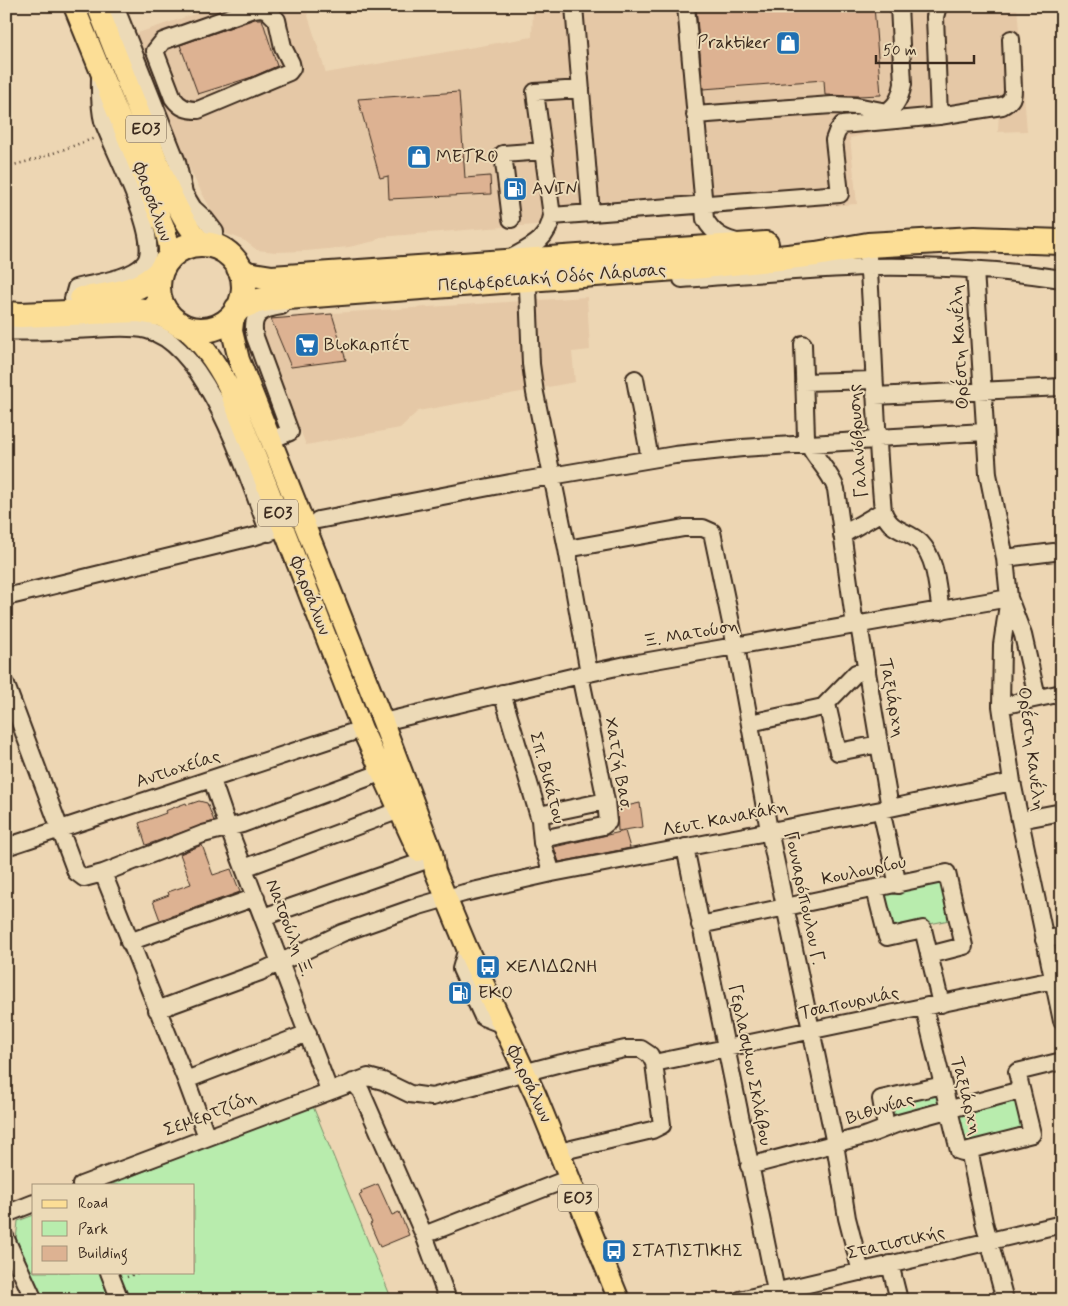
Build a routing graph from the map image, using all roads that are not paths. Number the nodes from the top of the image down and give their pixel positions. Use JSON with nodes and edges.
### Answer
{"nodes":[{"id":1,"x":74,"y":6,"type":"edge"},
{"id":2,"x":97,"y":6,"type":"edge"},
{"id":3,"x":115,"y":6,"type":"edge"},
{"id":4,"x":574,"y":6,"type":"edge"},
{"id":5,"x":686,"y":6,"type":"edge"},
{"id":6,"x":899,"y":6,"type":"edge"},
{"id":7,"x":938,"y":6,"type":"edge"},
{"id":8,"x":1012,"y":39,"type":"dead end"},
{"id":9,"x":155,"y":51,"type":"junction"},
{"id":10,"x":136,"y":58,"type":"junction"},
{"id":11,"x":100,"y":68,"type":"junction"},
{"id":12,"x":168,"y":86,"type":"junction"},
{"id":13,"x":581,"y":89,"type":"junction"},
{"id":14,"x":150,"y":94,"type":"junction"},
{"id":15,"x":887,"y":112,"type":"junction"},
{"id":16,"x":695,"y":115,"type":"junction"},
{"id":17,"x":938,"y":116,"type":"junction"},
{"id":18,"x":873,"y":123,"type":"junction"},
{"id":19,"x":544,"y":151,"type":"junction"},
{"id":20,"x":183,"y":203,"type":"junction"},
{"id":21,"x":703,"y":205,"type":"junction"},
{"id":22,"x":591,"y":213,"type":"junction"},
{"id":23,"x":552,"y":216,"type":"junction"},
{"id":24,"x":511,"y":219,"type":"dead end"},
{"id":25,"x":210,"y":238,"type":"junction"},
{"id":26,"x":1062,"y":242,"type":"edge"},
{"id":27,"x":749,"y":246,"type":"junction"},
{"id":28,"x":868,"y":256,"type":"junction"},
{"id":29,"x":503,"y":263,"type":"junction"},
{"id":30,"x":165,"y":264,"type":"junction"},
{"id":31,"x":239,"y":268,"type":"junction"},
{"id":32,"x":975,"y":270,"type":"junction"},
{"id":33,"x":1062,"y":279,"type":"edge"},
{"id":34,"x":528,"y":290,"type":"junction"},
{"id":35,"x":75,"y":293,"type":"junction"},
{"id":36,"x":309,"y":299,"type":"junction"},
{"id":37,"x":6,"y":305,"type":"edge"},
{"id":38,"x":235,"y":312,"type":"junction"},
{"id":39,"x":6,"y":314,"type":"edge"},
{"id":40,"x":178,"y":323,"type":"junction"},
{"id":41,"x":6,"y":331,"type":"edge"},
{"id":42,"x":803,"y":344,"type":"dead end"},
{"id":43,"x":636,"y":379,"type":"dead end"},
{"id":44,"x":804,"y":382,"type":"junction"},
{"id":45,"x":1062,"y":387,"type":"edge"},
{"id":46,"x":874,"y":388,"type":"junction"},
{"id":47,"x":982,"y":390,"type":"junction"},
{"id":48,"x":985,"y":432,"type":"junction"},
{"id":49,"x":876,"y":439,"type":"junction"},
{"id":50,"x":271,"y":440,"type":"junction"},
{"id":51,"x":808,"y":444,"type":"junction"},
{"id":52,"x":650,"y":459,"type":"junction"},
{"id":53,"x":552,"y":476,"type":"junction"},
{"id":54,"x":883,"y":511,"type":"junction"},
{"id":55,"x":318,"y":520,"type":"dead end"},
{"id":56,"x":276,"y":530,"type":"junction"},
{"id":57,"x":842,"y":535,"type":"junction"},
{"id":58,"x":567,"y":549,"type":"junction"},
{"id":59,"x":1062,"y":551,"type":"edge"},
{"id":60,"x":1005,"y":558,"type":"junction"},
{"id":61,"x":6,"y":597,"type":"edge"},
{"id":62,"x":1009,"y":598,"type":"junction"},
{"id":63,"x":941,"y":611,"type":"junction"},
{"id":64,"x":857,"y":625,"type":"junction"},
{"id":65,"x":736,"y":646,"type":"junction"},
{"id":66,"x":867,"y":670,"type":"junction"},
{"id":67,"x":584,"y":674,"type":"junction"},
{"id":68,"x":6,"y":684,"type":"edge"},
{"id":69,"x":502,"y":693,"type":"junction"},
{"id":70,"x":1062,"y":693,"type":"edge"},
{"id":71,"x":1037,"y":698,"type":"junction"},
{"id":72,"x":827,"y":704,"type":"junction"},
{"id":73,"x":1001,"y":706,"type":"junction"},
{"id":74,"x":383,"y":722,"type":"junction"},
{"id":75,"x":750,"y":723,"type":"junction"},
{"id":76,"x":362,"y":729,"type":"junction"},
{"id":77,"x":880,"y":744,"type":"junction"},
{"id":78,"x":383,"y":772,"type":"junction"},
{"id":79,"x":212,"y":780,"type":"junction"},
{"id":80,"x":1012,"y":782,"type":"junction"},
{"id":81,"x":606,"y":801,"type":"junction"},
{"id":82,"x":886,"y":809,"type":"junction"},
{"id":83,"x":400,"y":810,"type":"junction"},
{"id":84,"x":1062,"y":812,"type":"edge"},
{"id":85,"x":539,"y":815,"type":"junction"},
{"id":86,"x":1020,"y":820,"type":"junction"},
{"id":87,"x":228,"y":827,"type":"junction"},
{"id":88,"x":60,"y":829,"type":"junction"},
{"id":89,"x":769,"y":830,"type":"junction"},
{"id":90,"x":542,"y":839,"type":"junction"},
{"id":91,"x":6,"y":847,"type":"edge"},
{"id":92,"x":685,"y":847,"type":"junction"},
{"id":93,"x":430,"y":866,"type":"junction"},
{"id":94,"x":244,"y":868,"type":"junction"},
{"id":95,"x":103,"y":873,"type":"junction"},
{"id":96,"x":552,"y":873,"type":"junction"},
{"id":97,"x":898,"y":885,"type":"junction"},
{"id":98,"x":875,"y":889,"type":"junction"},
{"id":99,"x":256,"y":897,"type":"junction"},
{"id":100,"x":446,"y":898,"type":"junction"},
{"id":101,"x":785,"y":908,"type":"junction"},
{"id":102,"x":263,"y":917,"type":"junction"},
{"id":103,"x":700,"y":925,"type":"junction"},
{"id":104,"x":1062,"y":936,"type":"edge"},
{"id":105,"x":1044,"y":940,"type":"junction"},
{"id":106,"x":130,"y":942,"type":"junction"},
{"id":107,"x":929,"y":955,"type":"junction"},
{"id":108,"x":281,"y":962,"type":"junction"},
{"id":109,"x":1053,"y":980,"type":"junction"},
{"id":110,"x":941,"y":1004,"type":"junction"},
{"id":111,"x":924,"y":1008,"type":"junction"},
{"id":112,"x":157,"y":1010,"type":"junction"},
{"id":113,"x":1062,"y":1021,"type":"edge"},
{"id":114,"x":812,"y":1031,"type":"junction"},
{"id":115,"x":308,"y":1033,"type":"junction"},
{"id":116,"x":726,"y":1049,"type":"junction"},
{"id":117,"x":1062,"y":1062,"type":"edge"},
{"id":118,"x":654,"y":1063,"type":"junction"},
{"id":119,"x":524,"y":1072,"type":"junction"},
{"id":120,"x":186,"y":1080,"type":"junction"},
{"id":121,"x":353,"y":1082,"type":"junction"},
{"id":122,"x":943,"y":1085,"type":"junction"},
{"id":123,"x":329,"y":1090,"type":"junction"},
{"id":124,"x":1021,"y":1090,"type":"junction"},
{"id":125,"x":949,"y":1110,"type":"junction"},
{"id":126,"x":886,"y":1127,"type":"junction"},
{"id":127,"x":206,"y":1137,"type":"junction"},
{"id":128,"x":835,"y":1144,"type":"junction"},
{"id":129,"x":969,"y":1150,"type":"junction"},
{"id":130,"x":559,"y":1152,"type":"junction"},
{"id":131,"x":749,"y":1166,"type":"junction"},
{"id":132,"x":570,"y":1178,"type":"junction"},
{"id":133,"x":105,"y":1180,"type":"edge"},
{"id":134,"x":86,"y":1184,"type":"edge"},
{"id":135,"x":32,"y":1204,"type":"edge"},
{"id":136,"x":6,"y":1214,"type":"edge"},
{"id":137,"x":1062,"y":1224,"type":"edge"},
{"id":138,"x":424,"y":1235,"type":"junction"},
{"id":139,"x":6,"y":1239,"type":"edge"},
{"id":140,"x":989,"y":1242,"type":"junction"},
{"id":141,"x":890,"y":1264,"type":"junction"},
{"id":142,"x":861,"y":1272,"type":"junction"},
{"id":143,"x":110,"y":1274,"type":"edge"},
{"id":144,"x":776,"y":1291,"type":"junction"},
{"id":145,"x":34,"y":1300,"type":"edge"},
{"id":146,"x":120,"y":1300,"type":"edge"},
{"id":147,"x":448,"y":1300,"type":"edge"},
{"id":148,"x":619,"y":1300,"type":"edge"},
{"id":149,"x":740,"y":1300,"type":"edge"},
{"id":150,"x":899,"y":1300,"type":"edge"},
{"id":151,"x":1005,"y":1300,"type":"edge"}],
"edges":[{"from":1,"to":11,"type":"main road","name":"Φαρσάλων","number":"ΕΟ3"},
{"from":2,"to":20,"type":"main road","name":"Φαρσάλων","number":"ΕΟ3"},
{"from":3,"to":10,"type":"street"},
{"from":4,"to":13,"type":"street"},
{"from":5,"to":16,"type":"street"},
{"from":6,"to":15,"type":"street"},
{"from":7,"to":17,"type":"street"},
{"from":8,"to":17,"type":"street"},
{"from":9,"to":10,"type":"street"},
{"from":9,"to":12,"type":"street"},
{"from":9,"to":12,"type":"street"},
{"from":10,"to":14,"type":"street"},
{"from":11,"to":30,"type":"main road","name":"Φαρσάλων","number":"ΕΟ3"},
{"from":11,"to":35,"type":"street"},
{"from":12,"to":14,"type":"street"},
{"from":13,"to":19,"type":"street"},
{"from":13,"to":22,"type":"street"},
{"from":14,"to":20,"type":"street"},
{"from":15,"to":16,"type":"street"},
{"from":15,"to":18,"type":"street"},
{"from":16,"to":21,"type":"street"},
{"from":17,"to":18,"type":"street"},
{"from":18,"to":21,"type":"street"},
{"from":19,"to":23,"type":"street"},
{"from":19,"to":24,"type":"street"},
{"from":20,"to":25,"type":"main road","name":"Φαρσάλων","number":"ΕΟ3"},
{"from":21,"to":22,"type":"street"},
{"from":21,"to":27,"type":"street"},
{"from":22,"to":23,"type":"street"},
{"from":23,"to":29,"type":"street"},
{"from":25,"to":30,"type":"highway"},
{"from":25,"to":31,"type":"highway","number":"ΕΟ3"},
{"from":26,"to":28,"type":"highway","name":"Περιφερειακή Οδός Λάρισας"},
{"from":27,"to":28,"type":"highway","name":"Περιφερειακή Οδός Λάρισας"},
{"from":27,"to":29,"type":"highway","name":"Περιφερειακή Οδός Λάρισας"},
{"from":28,"to":32,"type":"street"},
{"from":28,"to":34,"type":"street"},
{"from":28,"to":36,"type":"highway","name":"Περιφερειακή Οδός Λάρισας"},
{"from":28,"to":46,"type":"street","name":"Γαλανόβρυσης"},
{"from":29,"to":31,"type":"highway","name":"Περιφερειακή Οδός Λάρισας"},
{"from":30,"to":35,"type":"highway"},
{"from":30,"to":40,"type":"highway","number":"ΕΟ3"},
{"from":31,"to":38,"type":"highway","number":"ΕΟ3"},
{"from":32,"to":33,"type":"street"},
{"from":32,"to":47,"type":"street","name":"Ορέστη Κανέλη"},
{"from":34,"to":36,"type":"street"},
{"from":34,"to":53,"type":"street","name":"Χατζή Βασ."},
{"from":35,"to":37,"type":"highway"},
{"from":36,"to":38,"type":"highway","name":"Περιφερειακή Οδός Λάρισας"},
{"from":36,"to":50,"type":"street"},
{"from":38,"to":40,"type":"highway"},
{"from":38,"to":50,"type":"main road","name":"Φαρσάλων","number":"ΕΟ3"},
{"from":39,"to":40,"type":"highway"},
{"from":40,"to":56,"type":"main road","name":"Φαρσάλων","number":"ΕΟ3"},
{"from":41,"to":56,"type":"street"},
{"from":42,"to":44,"type":"street"},
{"from":43,"to":52,"type":"street"},
{"from":44,"to":46,"type":"street"},
{"from":44,"to":51,"type":"street"},
{"from":45,"to":47,"type":"street"},
{"from":46,"to":47,"type":"street"},
{"from":46,"to":49,"type":"street","name":"Γαλανόβρυσης"},
{"from":47,"to":48,"type":"street","name":"Ορέστη Κανέλη"},
{"from":48,"to":49,"type":"street"},
{"from":48,"to":60,"type":"street","name":"Ορέστη Κανέλη"},
{"from":49,"to":51,"type":"street"},
{"from":49,"to":54,"type":"street","name":"Γαλανόβρυσης"},
{"from":50,"to":74,"type":"main road","name":"Φαρσάλων","number":"ΕΟ3"},
{"from":51,"to":52,"type":"street"},
{"from":51,"to":57,"type":"street","name":"Ταξιάρχη"},
{"from":52,"to":53,"type":"street"},
{"from":53,"to":55,"type":"street"},
{"from":53,"to":58,"type":"street","name":"Χατζή Βασ."},
{"from":54,"to":57,"type":"street"},
{"from":54,"to":63,"type":"street","name":"Γαλανόβρυσης"},
{"from":56,"to":61,"type":"street"},
{"from":56,"to":76,"type":"main road","name":"Φαρσάλων","number":"ΕΟ3"},
{"from":57,"to":64,"type":"street","name":"Ταξιάρχη"},
{"from":58,"to":65,"type":"street","name":"Γουναρόπουλου Γ."},
{"from":58,"to":67,"type":"street","name":"Χατζή Βασ."},
{"from":59,"to":60,"type":"street"},
{"from":60,"to":62,"type":"street","name":"Ορέστη Κανέλη"},
{"from":62,"to":63,"type":"street","name":"Ξ. Ματούση"},
{"from":62,"to":71,"type":"street","name":"Ορέστη Κανέλη"},
{"from":62,"to":73,"type":"street","name":"Ορέστη Κανέλη"},
{"from":63,"to":64,"type":"street","name":"Ξ. Ματούση"},
{"from":64,"to":65,"type":"street","name":"Ξ. Ματούση"},
{"from":64,"to":66,"type":"street","name":"Ταξιάρχη"},
{"from":65,"to":67,"type":"street","name":"Ξ. Ματούση"},
{"from":65,"to":75,"type":"street","name":"Γουναρόπουλου Γ."},
{"from":66,"to":72,"type":"street"},
{"from":66,"to":77,"type":"street","name":"Ταξιάρχη"},
{"from":67,"to":69,"type":"street","name":"Ξ. Ματούση"},
{"from":67,"to":81,"type":"street","name":"Χατζή Βασ."},
{"from":68,"to":88,"type":"street"},
{"from":69,"to":74,"type":"street","name":"Ξ. Ματούση"},
{"from":69,"to":85,"type":"street","name":"Σπ. Βικάτου"},
{"from":70,"to":71,"type":"street"},
{"from":71,"to":73,"type":"street"},
{"from":72,"to":75,"type":"street"},
{"from":72,"to":77,"type":"street"},
{"from":73,"to":80,"type":"street","name":"Ορέστη Κανέλη"},
{"from":74,"to":93,"type":"main road","name":"Φαρσάλων","number":"ΕΟ3"},
{"from":75,"to":89,"type":"street","name":"Γουναρόπουλου Γ."},
{"from":76,"to":78,"type":"main road","name":"Φαρσάλων","number":"ΕΟ3"},
{"from":76,"to":79,"type":"street","name":"Αντιοχείας"},
{"from":77,"to":82,"type":"street","name":"Ταξιάρχη"},
{"from":78,"to":83,"type":"main road","name":"Φαρσάλων","number":"ΕΟ3"},
{"from":78,"to":87,"type":"street"},
{"from":79,"to":87,"type":"street","name":"Νατσούλη Ξ."},
{"from":79,"to":88,"type":"street","name":"Αντιοχείας"},
{"from":80,"to":82,"type":"street","name":"Λευτ. Κανακάκη"},
{"from":80,"to":86,"type":"street","name":"Ορέστη Κανέλη"},
{"from":81,"to":85,"type":"street"},
{"from":81,"to":90,"type":"street","name":"Χατζή Βασ."},
{"from":82,"to":89,"type":"street","name":"Λευτ. Κανακάκη"},
{"from":82,"to":97,"type":"street","name":"Ταξιάρχη"},
{"from":83,"to":93,"type":"main road","name":"Φαρσάλων","number":"ΕΟ3"},
{"from":83,"to":94,"type":"street"},
{"from":84,"to":86,"type":"street"},
{"from":85,"to":90,"type":"street","name":"Σπ. Βικάτου"},
{"from":86,"to":105,"type":"street","name":"Ορέστη Κανέλη"},
{"from":87,"to":94,"type":"street","name":"Νατσούλη Ξ."},
{"from":87,"to":95,"type":"street"},
{"from":88,"to":91,"type":"street","name":"Αντιοχείας"},
{"from":88,"to":95,"type":"street"},
{"from":89,"to":92,"type":"street","name":"Λευτ. Κανακάκη"},
{"from":89,"to":101,"type":"street","name":"Γουναρόπουλου Γ."},
{"from":90,"to":96,"type":"street","name":"Σπ. Βικάτου"},
{"from":92,"to":96,"type":"street","name":"Λευτ. Κανακάκη"},
{"from":92,"to":103,"type":"street","name":"Γερλασιμου Σκλάβου"},
{"from":93,"to":100,"type":"main road","name":"Φαρσάλων","number":"ΕΟ3"},
{"from":93,"to":102,"type":"street"},
{"from":94,"to":99,"type":"street","name":"Νατσούλη Ξ."},
{"from":95,"to":106,"type":"street"},
{"from":96,"to":100,"type":"street","name":"Λευτ. Κανακάκη"},
{"from":97,"to":98,"type":"street","name":"Κουλουρίου"},
{"from":97,"to":107,"type":"street","name":"Κουλουρίου"},
{"from":98,"to":101,"type":"street","name":"Κουλουρίου"},
{"from":98,"to":107,"type":"street"},
{"from":99,"to":102,"type":"street","name":"Νατσούλη Ξ."},
{"from":99,"to":106,"type":"street"},
{"from":100,"to":108,"type":"street","name":"Λευτ. Κανακάκη"},
{"from":100,"to":119,"type":"main road","name":"Φαρσάλων","number":"ΕΟ3"},
{"from":101,"to":103,"type":"street","name":"Κουλουρίου"},
{"from":101,"to":114,"type":"street","name":"Γουναρόπουλου Γ."},
{"from":102,"to":108,"type":"street","name":"Νατσούλη Ξ."},
{"from":103,"to":116,"type":"street","name":"Γερλασιμου Σκλάβου"},
{"from":104,"to":105,"type":"street"},
{"from":105,"to":109,"type":"street","name":"Ορέστη Κανέλη"},
{"from":106,"to":112,"type":"street"},
{"from":107,"to":110,"type":"street"},
{"from":108,"to":112,"type":"street","name":"Λευτ. Κανακάκη"},
{"from":108,"to":115,"type":"street","name":"Νατσούλη Ξ."},
{"from":109,"to":110,"type":"street","name":"Τσαπουρνιάς"},
{"from":109,"to":113,"type":"street","name":"Ορέστη Κανέλη"},
{"from":110,"to":111,"type":"street","name":"Τσαπουρνιάς"},
{"from":111,"to":114,"type":"street","name":"Τσαπουρνιάς"},
{"from":111,"to":122,"type":"street","name":"Ταξιάρχη"},
{"from":112,"to":120,"type":"street"},
{"from":114,"to":116,"type":"street","name":"Τσαπουρνιάς"},
{"from":114,"to":128,"type":"street","name":"Γουναρόπουλου Γ."},
{"from":115,"to":120,"type":"street"},
{"from":115,"to":123,"type":"street","name":"Νατσούλη Ξ."},
{"from":116,"to":118,"type":"street","name":"Τσαπουρνιάς"},
{"from":116,"to":131,"type":"street","name":"Γερλασιμου Σκλάβου"},
{"from":117,"to":124,"type":"street"},
{"from":118,"to":119,"type":"street","name":"Σεμερτζίδη"},
{"from":118,"to":130,"type":"street"},
{"from":119,"to":121,"type":"street","name":"Σεμερτζίδη"},
{"from":119,"to":130,"type":"main road","name":"Φαρσάλων","number":"ΕΟ3"},
{"from":120,"to":127,"type":"street"},
{"from":121,"to":123,"type":"street","name":"Σεμερτζίδη"},
{"from":121,"to":138,"type":"street"},
{"from":122,"to":125,"type":"street","name":"Ταξιάρχη"},
{"from":122,"to":126,"type":"street"},
{"from":123,"to":127,"type":"street","name":"Σεμερτζίδη"},
{"from":124,"to":125,"type":"street","name":"Βιθυνίας"},
{"from":124,"to":129,"type":"street"},
{"from":125,"to":126,"type":"street","name":"Βιθυνίας"},
{"from":125,"to":129,"type":"street","name":"Ταξιάρχη"},
{"from":126,"to":128,"type":"street","name":"Βιθυνίας"},
{"from":127,"to":133,"type":"street","name":"Σεμερτζίδη"},
{"from":128,"to":131,"type":"street","name":"Βιθυνίας"},
{"from":128,"to":142,"type":"street","name":"Γουναρόπουλου Γ."},
{"from":129,"to":140,"type":"street","name":"Ταξιάρχη"},
{"from":130,"to":132,"type":"main road","name":"Φαρσάλων","number":"ΕΟ3"},
{"from":131,"to":144,"type":"street","name":"Γερλασιμου Σκλάβου"},
{"from":132,"to":138,"type":"street"},
{"from":132,"to":148,"type":"main road","name":"Φαρσάλων","number":"ΕΟ3"},
{"from":133,"to":134,"type":"street","name":"Σεμερτζίδη"},
{"from":135,"to":136,"type":"street"},
{"from":137,"to":140,"type":"street","name":"Στατιστικής"},
{"from":138,"to":147,"type":"street"},
{"from":139,"to":145,"type":"street"},
{"from":140,"to":141,"type":"street","name":"Στατιστικής"},
{"from":140,"to":151,"type":"street","name":"Ταξιάρχη"},
{"from":141,"to":142,"type":"street","name":"Στατιστικής"},
{"from":141,"to":150,"type":"street"},
{"from":142,"to":144,"type":"street","name":"Στατιστικής"},
{"from":143,"to":146,"type":"street"},
{"from":144,"to":149,"type":"street","name":"Στατιστικής"}]}
